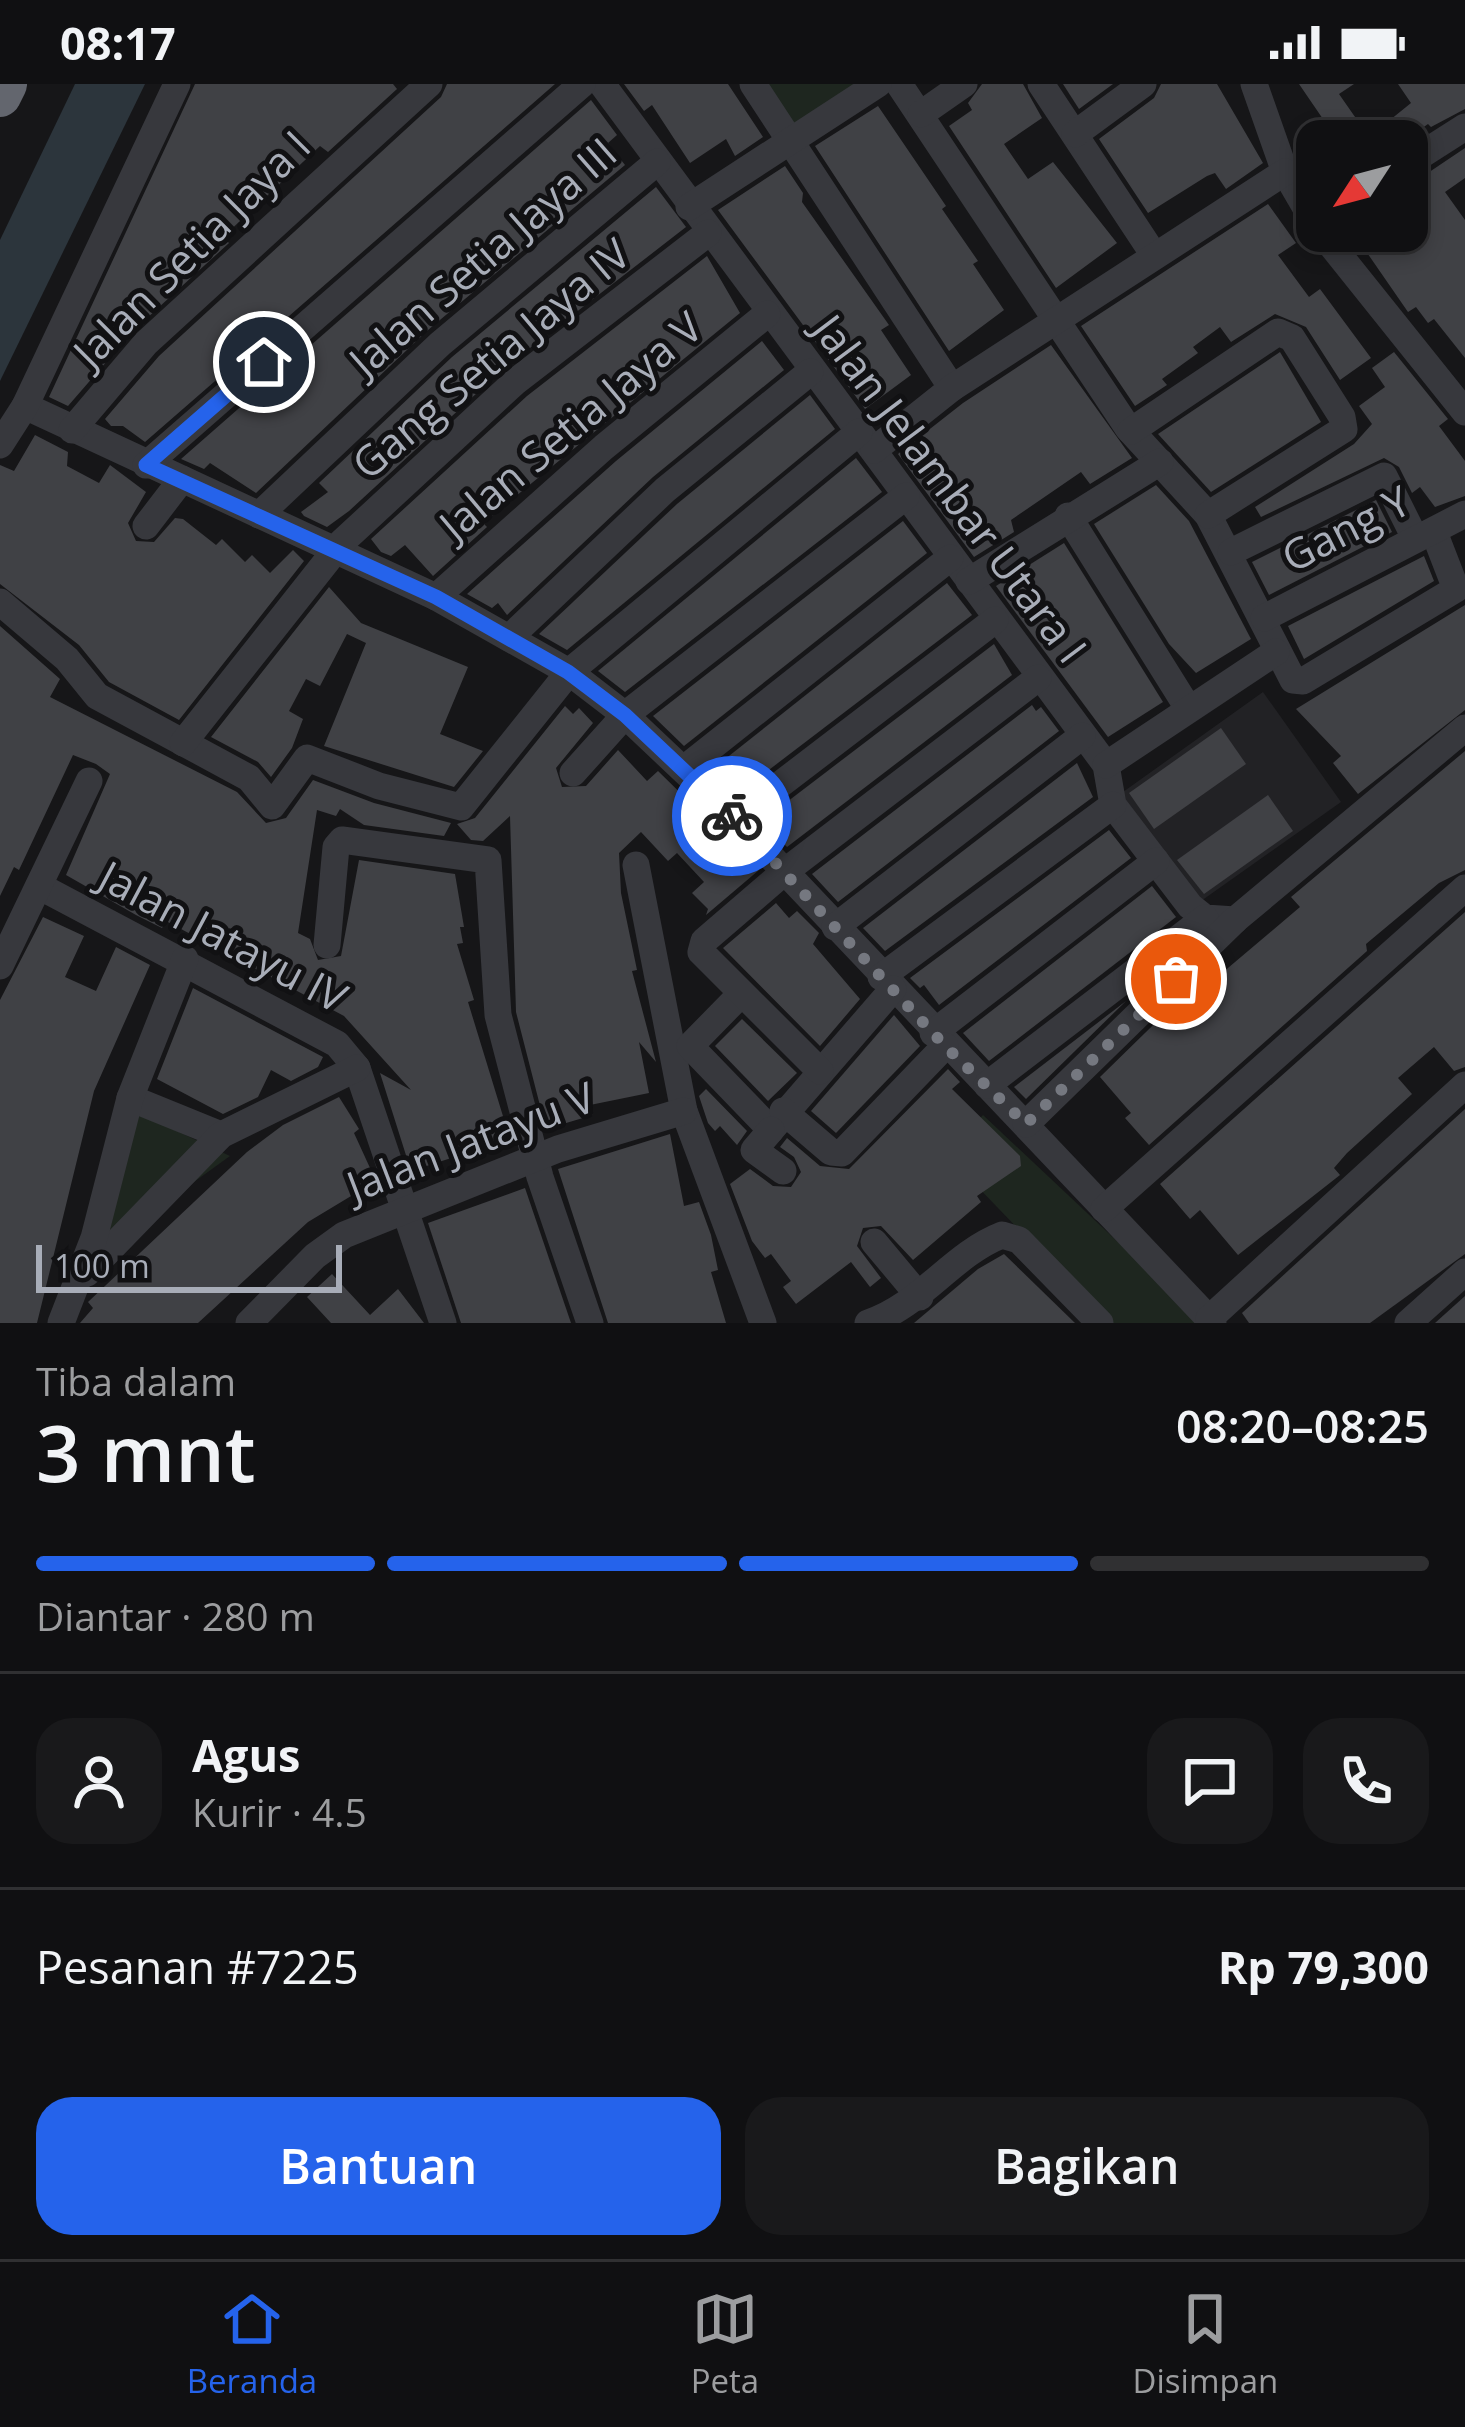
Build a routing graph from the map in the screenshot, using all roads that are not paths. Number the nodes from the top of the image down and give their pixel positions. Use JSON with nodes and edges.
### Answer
{"nodes":[{"id":1,"x":6,"y":84,"type":"edge"},
{"id":2,"x":177,"y":84,"type":"edge"},
{"id":3,"x":429,"y":84,"type":"edge"},
{"id":4,"x":582,"y":84,"type":"edge"},
{"id":5,"x":602,"y":84,"type":"edge"},
{"id":6,"x":753,"y":84,"type":"edge"},
{"id":7,"x":878,"y":84,"type":"edge"},
{"id":8,"x":899,"y":84,"type":"edge"},
{"id":9,"x":964,"y":84,"type":"edge"},
{"id":10,"x":1041,"y":84,"type":"edge"},
{"id":11,"x":1143,"y":84,"type":"edge"},
{"id":12,"x":1255,"y":84,"type":"edge"},
{"id":13,"x":0,"y":96,"type":"edge"},
{"id":14,"x":921,"y":114,"type":"junction"},
{"id":15,"x":1465,"y":128,"type":"edge"},
{"id":16,"x":1075,"y":134,"type":"junction"},
{"id":17,"x":791,"y":146,"type":"junction"},
{"id":18,"x":1428,"y":151,"type":"edge"},
{"id":19,"x":657,"y":162,"type":"junction"},
{"id":20,"x":1286,"y":172,"type":"junction"},
{"id":21,"x":1296,"y":190,"type":"edge"},
{"id":22,"x":689,"y":207,"type":"junction"},
{"id":23,"x":708,"y":233,"type":"junction"},
{"id":24,"x":1336,"y":252,"type":"edge"},
{"id":25,"x":1154,"y":255,"type":"junction"},
{"id":26,"x":764,"y":317,"type":"junction"},
{"id":27,"x":1055,"y":320,"type":"junction"},
{"id":28,"x":802,"y":378,"type":"junction"},
{"id":29,"x":952,"y":388,"type":"junction"},
{"id":30,"x":25,"y":406,"type":"junction"},
{"id":31,"x":1465,"y":412,"type":"edge"},
{"id":32,"x":72,"y":430,"type":"junction"},
{"id":33,"x":1131,"y":431,"type":"junction"},
{"id":34,"x":859,"y":442,"type":"junction"},
{"id":35,"x":0,"y":445,"type":"edge"},
{"id":36,"x":1160,"y":462,"type":"junction"},
{"id":37,"x":146,"y":465,"type":"junction"},
{"id":38,"x":182,"y":479,"type":"junction"},
{"id":39,"x":906,"y":496,"type":"junction"},
{"id":40,"x":1465,"y":514,"type":"edge"},
{"id":41,"x":259,"y":515,"type":"junction"},
{"id":42,"x":1208,"y":515,"type":"junction"},
{"id":43,"x":1068,"y":516,"type":"junction"},
{"id":44,"x":146,"y":526,"type":"dead end"},
{"id":45,"x":1424,"y":535,"type":"junction"},
{"id":46,"x":1231,"y":552,"type":"junction"},
{"id":47,"x":332,"y":553,"type":"junction"},
{"id":48,"x":950,"y":558,"type":"junction"},
{"id":49,"x":969,"y":581,"type":"junction"},
{"id":50,"x":436,"y":597,"type":"junction"},
{"id":51,"x":0,"y":602,"type":"edge"},
{"id":52,"x":1264,"y":618,"type":"junction"},
{"id":53,"x":987,"y":626,"type":"junction"},
{"id":54,"x":509,"y":638,"type":"junction"},
{"id":55,"x":1276,"y":652,"type":"junction"},
{"id":56,"x":568,"y":672,"type":"junction"},
{"id":57,"x":1038,"y":678,"type":"junction"},
{"id":58,"x":1188,"y":708,"type":"junction"},
{"id":59,"x":625,"y":715,"type":"junction"},
{"id":60,"x":1465,"y":728,"type":"edge"},
{"id":61,"x":1073,"y":742,"type":"junction"},
{"id":62,"x":183,"y":743,"type":"junction"},
{"id":63,"x":1106,"y":765,"type":"junction"},
{"id":64,"x":685,"y":768,"type":"junction"},
{"id":65,"x":573,"y":773,"type":"dead end"},
{"id":66,"x":89,"y":781,"type":"dead end"},
{"id":67,"x":1113,"y":805,"type":"junction"},
{"id":68,"x":735,"y":819,"type":"junction"},
{"id":69,"x":1156,"y":861,"type":"junction"},
{"id":70,"x":636,"y":865,"type":"dead end"},
{"id":71,"x":783,"y":873,"type":"junction"},
{"id":72,"x":39,"y":886,"type":"junction"},
{"id":73,"x":1465,"y":888,"type":"edge"},
{"id":74,"x":1204,"y":918,"type":"junction"},
{"id":75,"x":1235,"y":920,"type":"junction"},
{"id":76,"x":835,"y":927,"type":"junction"},
{"id":77,"x":327,"y":945,"type":"dead end"},
{"id":78,"x":184,"y":959,"type":"junction"},
{"id":79,"x":0,"y":967,"type":"edge"},
{"id":80,"x":887,"y":983,"type":"junction"},
{"id":81,"x":739,"y":996,"type":"junction"},
{"id":82,"x":939,"y":1039,"type":"junction"},
{"id":83,"x":356,"y":1068,"type":"junction"},
{"id":84,"x":820,"y":1071,"type":"junction"},
{"id":85,"x":987,"y":1085,"type":"junction"},
{"id":86,"x":1465,"y":1085,"type":"edge"},
{"id":87,"x":130,"y":1098,"type":"junction"},
{"id":88,"x":684,"y":1111,"type":"junction"},
{"id":89,"x":777,"y":1121,"type":"junction"},
{"id":90,"x":1026,"y":1124,"type":"junction"},
{"id":91,"x":221,"y":1136,"type":"junction"},
{"id":92,"x":536,"y":1161,"type":"junction"},
{"id":93,"x":783,"y":1171,"type":"dead end"},
{"id":94,"x":404,"y":1208,"type":"junction"},
{"id":95,"x":1104,"y":1209,"type":"junction"},
{"id":96,"x":874,"y":1241,"type":"dead end"},
{"id":97,"x":1465,"y":1272,"type":"edge"},
{"id":98,"x":80,"y":1281,"type":"junction"},
{"id":99,"x":920,"y":1297,"type":"junction"},
{"id":100,"x":1211,"y":1321,"type":"edge"},
{"id":101,"x":61,"y":1323,"type":"edge"},
{"id":102,"x":249,"y":1323,"type":"edge"},
{"id":103,"x":443,"y":1323,"type":"edge"},
{"id":104,"x":590,"y":1323,"type":"edge"},
{"id":105,"x":763,"y":1323,"type":"edge"},
{"id":106,"x":868,"y":1323,"type":"edge"},
{"id":107,"x":1100,"y":1323,"type":"edge"},
{"id":108,"x":1408,"y":1323,"type":"edge"}],
"edges":[{"from":1,"to":13,"type":"highway"},
{"from":2,"to":30,"type":"street"},
{"from":3,"to":32,"type":"street","name":"Jalan Setia Jaya I"},
{"from":4,"to":37,"type":"street"},
{"from":5,"to":19,"type":"street","name":"Jalan Jelambar Utara I"},
{"from":6,"to":17,"type":"street"},
{"from":7,"to":17,"type":"street"},
{"from":8,"to":14,"type":"street"},
{"from":9,"to":14,"type":"street"},
{"from":10,"to":16,"type":"street"},
{"from":11,"to":16,"type":"street"},
{"from":12,"to":20,"type":"street"},
{"from":14,"to":27,"type":"street"},
{"from":15,"to":18,"type":"street"},
{"from":16,"to":25,"type":"street"},
{"from":17,"to":22,"type":"street"},
{"from":17,"to":29,"type":"street"},
{"from":19,"to":22,"type":"street","name":"Jalan Jelambar Utara I"},
{"from":19,"to":41,"type":"street","name":"Jalan Setia Jaya III"},
{"from":20,"to":21,"type":"street"},
{"from":20,"to":25,"type":"street"},
{"from":22,"to":23,"type":"street","name":"Jalan Jelambar Utara I"},
{"from":23,"to":26,"type":"street","name":"Jalan Jelambar Utara I"},
{"from":23,"to":47,"type":"street","name":"Gang Setia Jaya IV"},
{"from":24,"to":31,"type":"street"},
{"from":25,"to":27,"type":"street"},
{"from":26,"to":28,"type":"street","name":"Jalan Jelambar Utara I"},
{"from":26,"to":50,"type":"street","name":"Jalan Setia Jaya V"},
{"from":27,"to":29,"type":"street"},
{"from":27,"to":33,"type":"street"},
{"from":28,"to":34,"type":"street","name":"Jalan Jelambar Utara I"},
{"from":28,"to":54,"type":"street"},
{"from":29,"to":34,"type":"street"},
{"from":30,"to":32,"type":"street"},
{"from":30,"to":35,"type":"street"},
{"from":32,"to":37,"type":"street"},
{"from":33,"to":36,"type":"street"},
{"from":33,"to":42,"type":"street"},
{"from":34,"to":39,"type":"street","name":"Jalan Jelambar Utara I"},
{"from":34,"to":56,"type":"street"},
{"from":36,"to":42,"type":"street"},
{"from":36,"to":43,"type":"street"},
{"from":37,"to":38,"type":"street"},
{"from":38,"to":41,"type":"street"},
{"from":38,"to":44,"type":"street"},
{"from":39,"to":48,"type":"street","name":"Jalan Jelambar Utara I"},
{"from":39,"to":59,"type":"street"},
{"from":40,"to":45,"type":"street","name":"Gang Y"},
{"from":41,"to":47,"type":"street"},
{"from":42,"to":46,"type":"street"},
{"from":43,"to":49,"type":"street"},
{"from":43,"to":58,"type":"street"},
{"from":45,"to":46,"type":"street"},
{"from":45,"to":52,"type":"street","name":"Gang Y"},
{"from":45,"to":55,"type":"street"},
{"from":46,"to":52,"type":"street"},
{"from":47,"to":50,"type":"street"},
{"from":47,"to":62,"type":"street","name":"Gang Setia Jaya IV"},
{"from":48,"to":49,"type":"street","name":"Jalan Jelambar Utara I"},
{"from":48,"to":64,"type":"street"},
{"from":49,"to":53,"type":"street","name":"Jalan Jelambar Utara I"},
{"from":50,"to":54,"type":"street"},
{"from":51,"to":62,"type":"street"},
{"from":52,"to":55,"type":"street"},
{"from":53,"to":57,"type":"street","name":"Jalan Jelambar Utara I"},
{"from":53,"to":68,"type":"street"},
{"from":54,"to":56,"type":"street"},
{"from":55,"to":58,"type":"street"},
{"from":56,"to":59,"type":"street"},
{"from":56,"to":62,"type":"street"},
{"from":57,"to":61,"type":"street","name":"Jalan Jelambar Utara I"},
{"from":57,"to":71,"type":"street"},
{"from":58,"to":63,"type":"street"},
{"from":59,"to":64,"type":"street"},
{"from":59,"to":65,"type":"street"},
{"from":60,"to":75,"type":"street"},
{"from":61,"to":63,"type":"street","name":"Jalan Jelambar Utara I"},
{"from":61,"to":76,"type":"street"},
{"from":63,"to":67,"type":"street","name":"Jalan Jelambar Utara I"},
{"from":64,"to":68,"type":"street"},
{"from":66,"to":72,"type":"street"},
{"from":67,"to":69,"type":"street","name":"Jalan Jelambar Utara I"},
{"from":67,"to":80,"type":"street"},
{"from":68,"to":71,"type":"street"},
{"from":69,"to":74,"type":"street","name":"Jalan Jelambar Utara I"},
{"from":69,"to":82,"type":"street"},
{"from":70,"to":88,"type":"street"},
{"from":71,"to":76,"type":"street"},
{"from":71,"to":81,"type":"street"},
{"from":72,"to":78,"type":"street","name":"Jalan Jatayu IV"},
{"from":72,"to":79,"type":"street"},
{"from":73,"to":95,"type":"street"},
{"from":74,"to":75,"type":"street"},
{"from":74,"to":85,"type":"street"},
{"from":75,"to":90,"type":"street"},
{"from":76,"to":80,"type":"street"},
{"from":77,"to":92,"type":"street"},
{"from":78,"to":83,"type":"street","name":"Jalan Jatayu IV"},
{"from":78,"to":87,"type":"street"},
{"from":80,"to":82,"type":"street"},
{"from":80,"to":84,"type":"street"},
{"from":81,"to":84,"type":"street"},
{"from":81,"to":89,"type":"street"},
{"from":82,"to":85,"type":"street"},
{"from":82,"to":89,"type":"street"},
{"from":83,"to":91,"type":"street"},
{"from":83,"to":94,"type":"street","name":"Jalan Jatayu IV"},
{"from":84,"to":89,"type":"street"},
{"from":85,"to":90,"type":"street"},
{"from":86,"to":100,"type":"street"},
{"from":87,"to":91,"type":"street"},
{"from":87,"to":98,"type":"street"},
{"from":88,"to":92,"type":"street","name":"Jalan Jatayu V"},
{"from":88,"to":105,"type":"street"},
{"from":89,"to":93,"type":"street"},
{"from":90,"to":95,"type":"street"},
{"from":91,"to":98,"type":"street"},
{"from":92,"to":94,"type":"street","name":"Jalan Jatayu V"},
{"from":92,"to":104,"type":"street"},
{"from":94,"to":102,"type":"street","name":"Jalan Jatayu V"},
{"from":94,"to":103,"type":"street","name":"Jalan Jatayu IV"},
{"from":95,"to":100,"type":"street"},
{"from":96,"to":99,"type":"street"},
{"from":97,"to":108,"type":"street"},
{"from":98,"to":101,"type":"street"},
{"from":99,"to":106,"type":"street"},
{"from":99,"to":107,"type":"street"}]}
